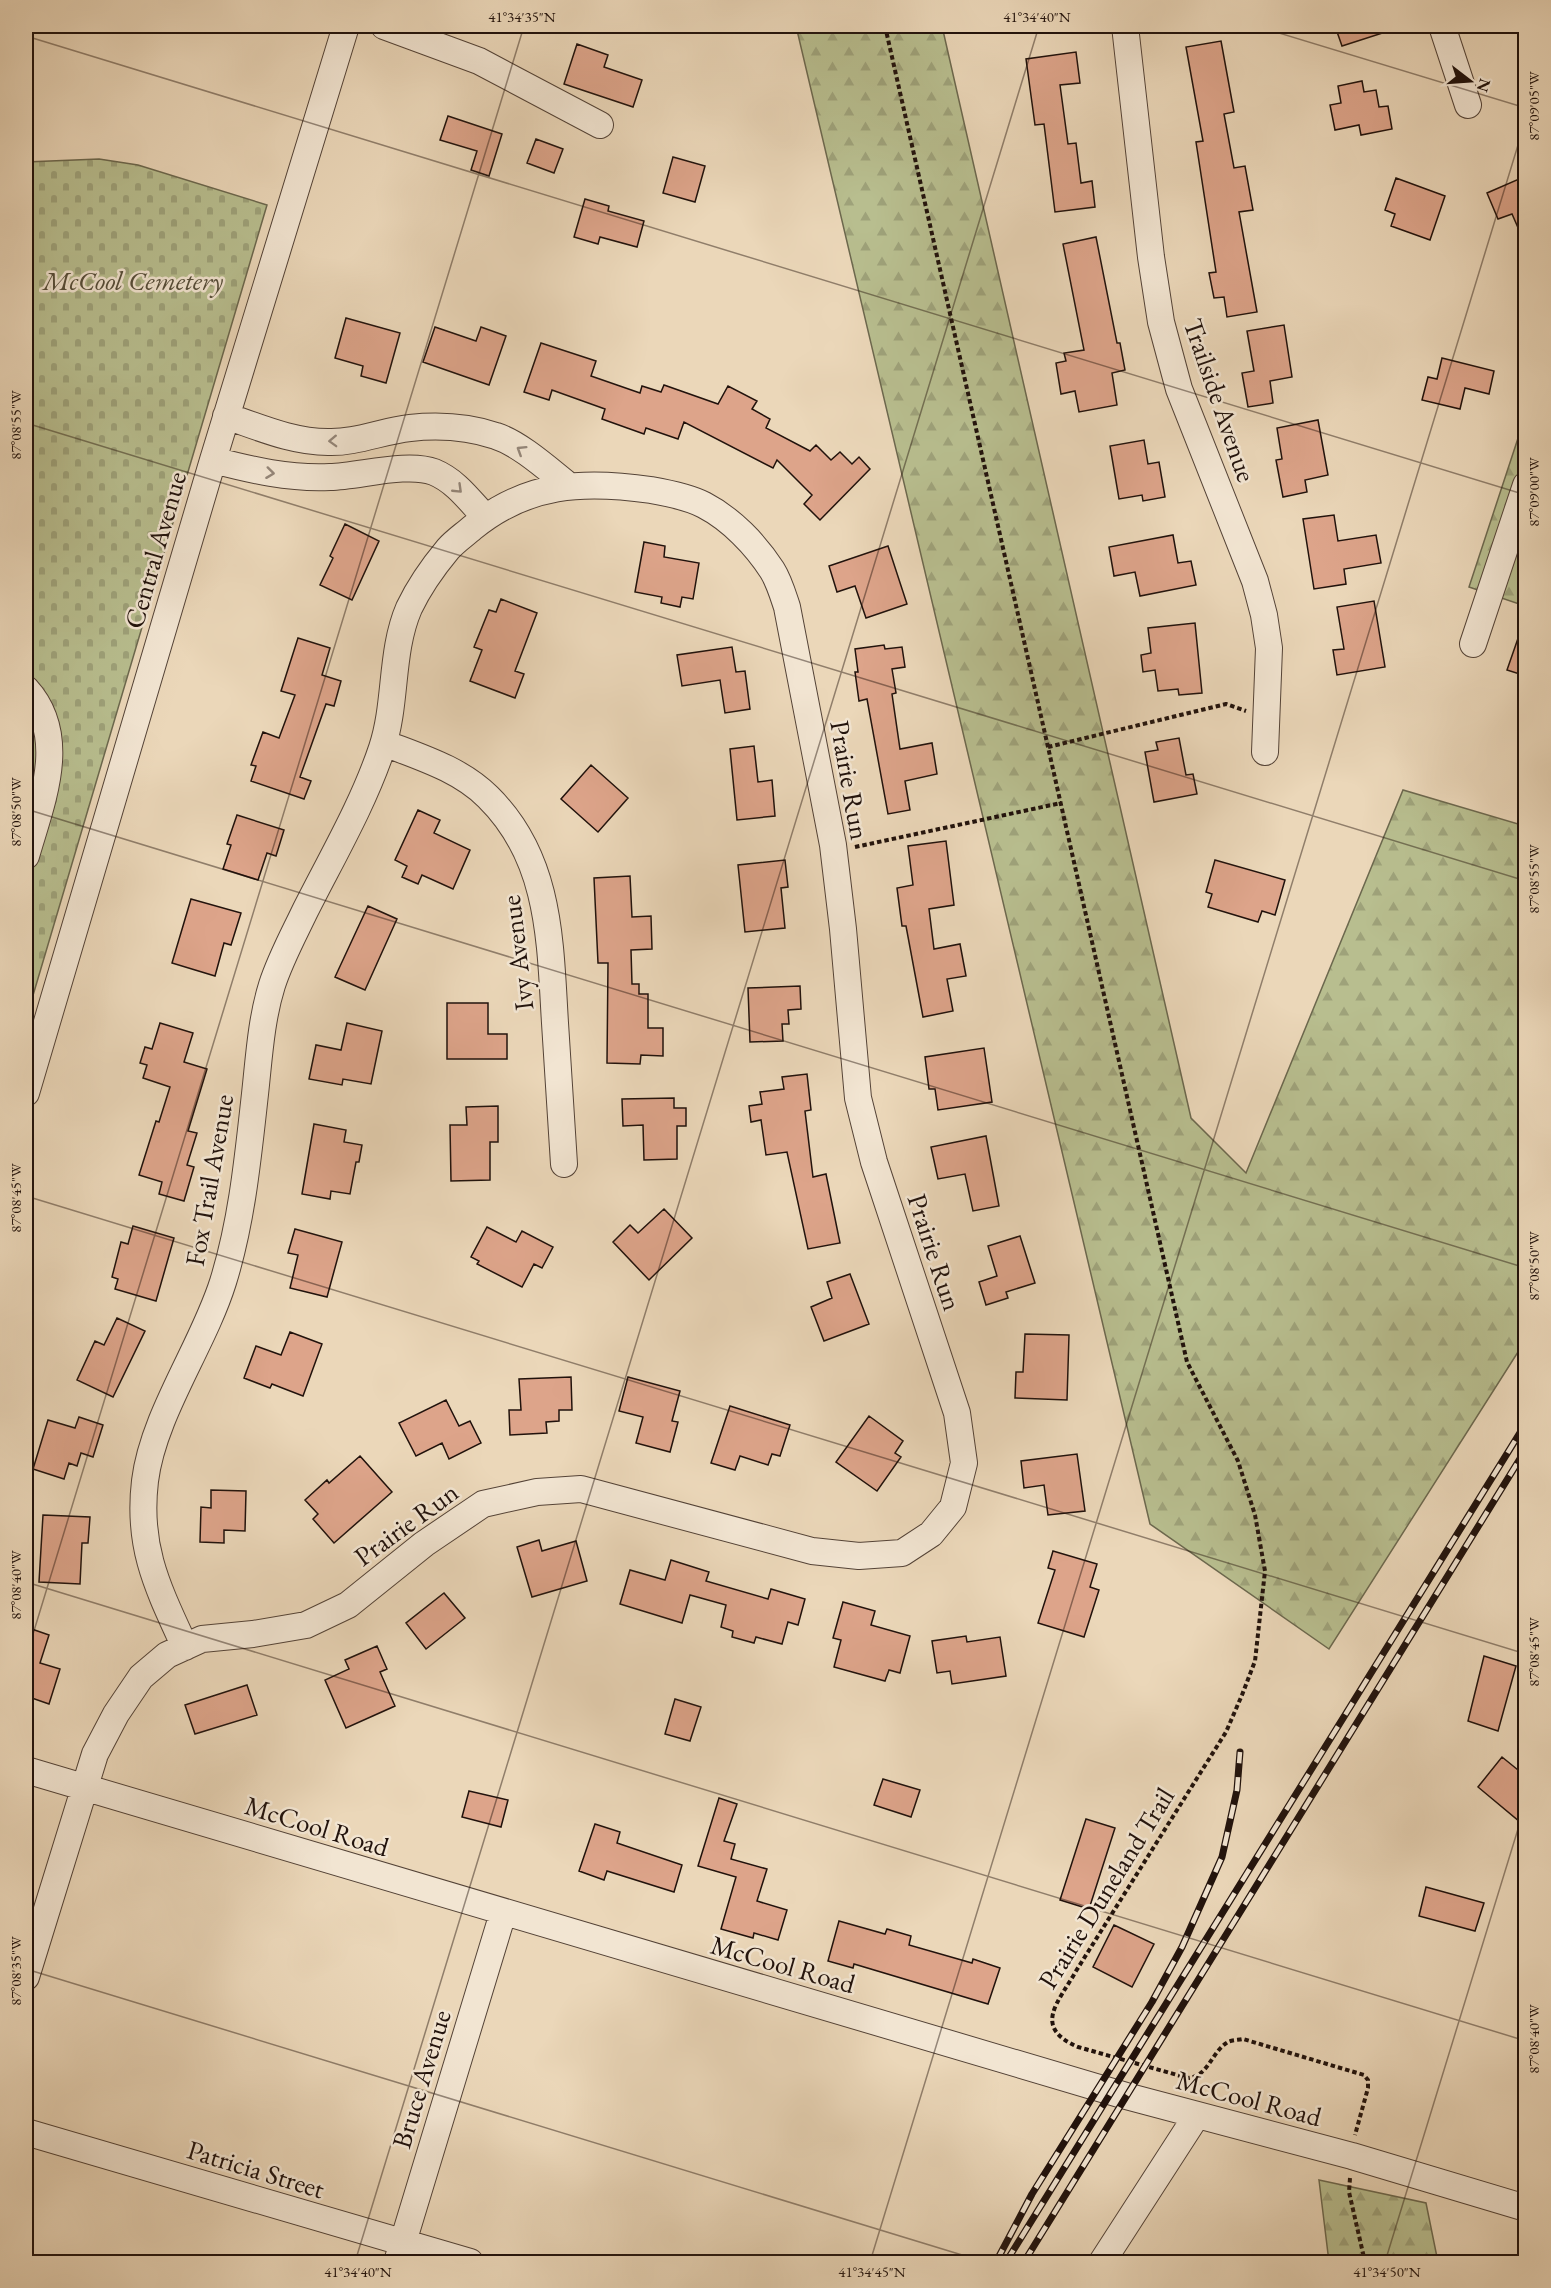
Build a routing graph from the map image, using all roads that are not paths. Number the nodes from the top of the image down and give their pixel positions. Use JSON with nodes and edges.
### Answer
{"nodes":[{"id":1,"x":346,"y":26,"type":"edge"},
{"id":2,"x":384,"y":26,"type":"edge"},
{"id":3,"x":1125,"y":26,"type":"edge"},
{"id":4,"x":1442,"y":26,"type":"edge"},
{"id":5,"x":1468,"y":105,"type":"dead end"},
{"id":6,"x":600,"y":125,"type":"dead end"},
{"id":7,"x":226,"y":416,"type":"junction"},
{"id":8,"x":213,"y":460,"type":"junction"},
{"id":9,"x":568,"y":485,"type":"junction"},
{"id":10,"x":1526,"y":485,"type":"edge"},
{"id":11,"x":485,"y":517,"type":"junction"},
{"id":12,"x":1473,"y":644,"type":"dead end"},
{"id":13,"x":26,"y":689,"type":"edge"},
{"id":14,"x":386,"y":735,"type":"junction"},
{"id":15,"x":1265,"y":752,"type":"dead end"},
{"id":16,"x":26,"y":856,"type":"edge"},
{"id":17,"x":26,"y":1093,"type":"edge"},
{"id":18,"x":564,"y":1164,"type":"dead end"},
{"id":19,"x":184,"y":1647,"type":"junction"},
{"id":20,"x":26,"y":1770,"type":"edge"},
{"id":21,"x":83,"y":1787,"type":"junction"},
{"id":22,"x":503,"y":1912,"type":"junction"},
{"id":23,"x":26,"y":1977,"type":"edge"},
{"id":24,"x":1197,"y":2115,"type":"junction"},
{"id":25,"x":26,"y":2132,"type":"edge"},
{"id":26,"x":1526,"y":2208,"type":"edge"},
{"id":27,"x":400,"y":2253,"type":"edge"},
{"id":28,"x":470,"y":2262,"type":"edge"},
{"id":29,"x":1102,"y":2262,"type":"edge"}],
"edges":[{"from":1,"to":7,"type":"street","name":"Central Avenue"},
{"from":2,"to":6,"type":"street"},
{"from":3,"to":15,"type":"street","name":"Trailside Avenue"},
{"from":4,"to":5,"type":"street"},
{"from":7,"to":8,"type":"street","name":"Central Avenue"},
{"from":9,"to":7,"type":"street","one_way":true},
{"from":8,"to":11,"type":"street","one_way":true},
{"from":8,"to":17,"type":"street","name":"Central Avenue"},
{"from":9,"to":11,"type":"street","name":"Prairie Run"},
{"from":9,"to":19,"type":"street","name":"Prairie Run"},
{"from":10,"to":12,"type":"street"},
{"from":11,"to":14,"type":"street","name":"Prairie Run"},
{"from":13,"to":16,"type":"street"},
{"from":14,"to":18,"type":"street","name":"Ivy Avenue"},
{"from":14,"to":19,"type":"street","name":"Fox Trail Avenue"},
{"from":19,"to":21,"type":"street","name":"Prairie Run"},
{"from":20,"to":21,"type":"street","name":"McCool Road"},
{"from":21,"to":22,"type":"street","name":"McCool Road"},
{"from":21,"to":23,"type":"street","name":"Prairie Run"},
{"from":22,"to":24,"type":"street","name":"McCool Road"},
{"from":22,"to":27,"type":"street","name":"Bruce Avenue"},
{"from":24,"to":26,"type":"street","name":"McCool Road"},
{"from":24,"to":29,"type":"street"},
{"from":25,"to":27,"type":"street","name":"Patricia Street"},
{"from":27,"to":28,"type":"street","name":"Patricia Street"}]}
